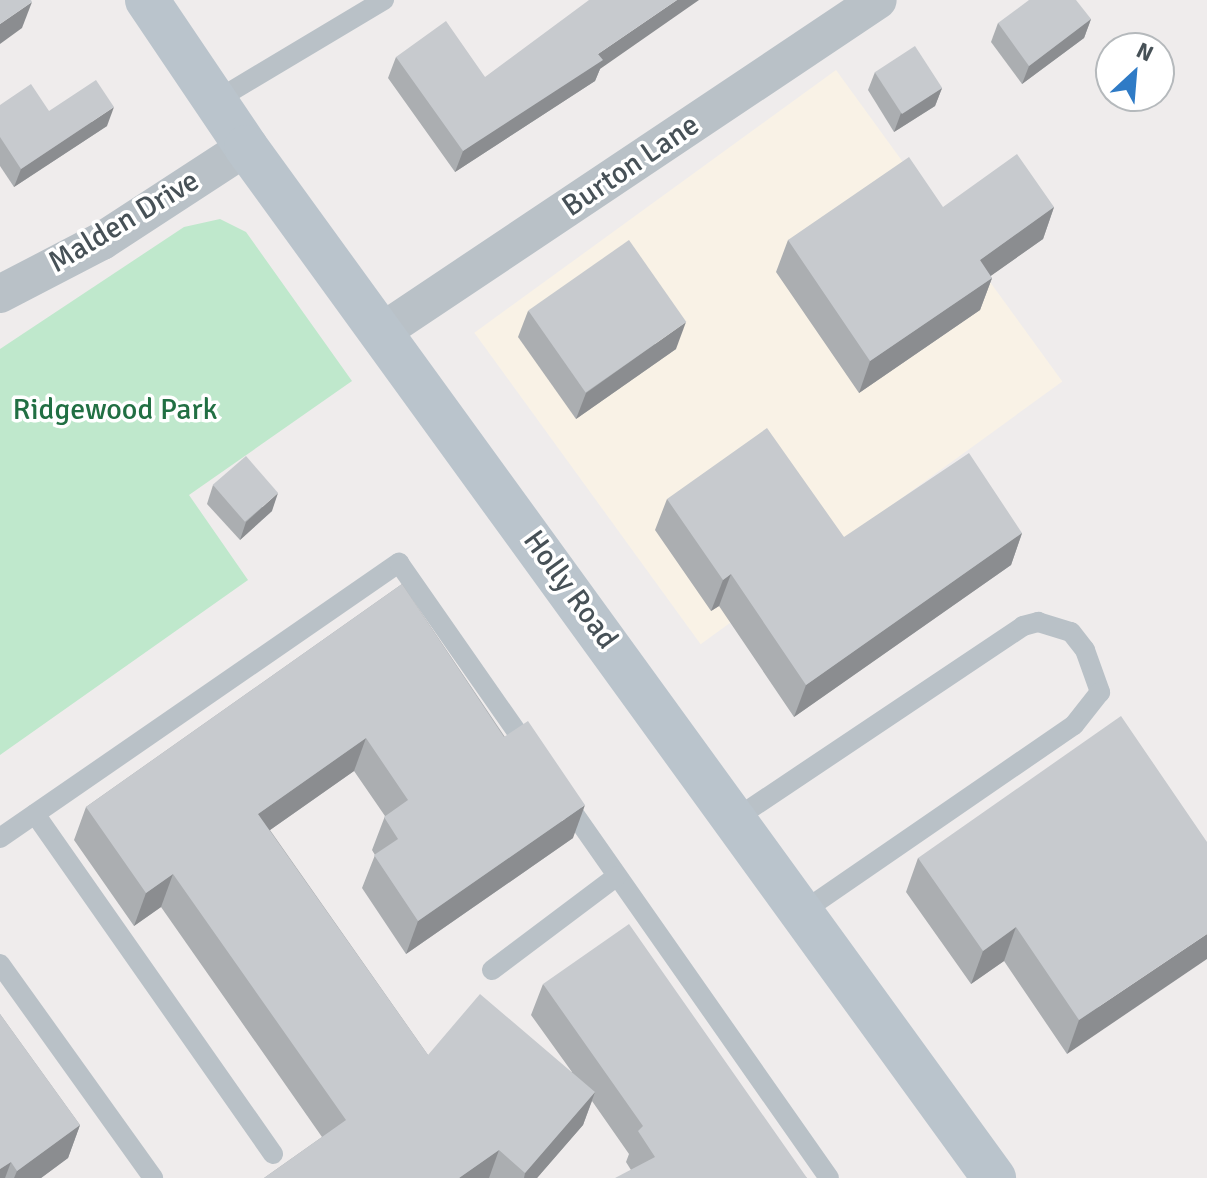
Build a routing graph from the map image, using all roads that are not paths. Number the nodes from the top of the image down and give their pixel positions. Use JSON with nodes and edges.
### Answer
{"nodes":[{"id":1,"x":384,"y":0,"type":"edge"},
{"id":2,"x":878,"y":0,"type":"edge"},
{"id":3,"x":161,"y":5,"type":"edge"},
{"id":4,"x":215,"y":101,"type":"junction"},
{"id":5,"x":246,"y":147,"type":"junction"},
{"id":6,"x":0,"y":294,"type":"edge"},
{"id":7,"x":383,"y":331,"type":"junction"},
{"id":8,"x":35,"y":814,"type":"junction"},
{"id":9,"x":735,"y":819,"type":"junction"},
{"id":10,"x":0,"y":838,"type":"edge"},
{"id":11,"x":617,"y":876,"type":"junction"},
{"id":12,"x":802,"y":912,"type":"junction"},
{"id":13,"x":0,"y":964,"type":"edge"},
{"id":14,"x":492,"y":970,"type":"dead end"},
{"id":15,"x":273,"y":1154,"type":"dead end"},
{"id":16,"x":146,"y":1175,"type":"edge"},
{"id":17,"x":829,"y":1178,"type":"edge"},
{"id":18,"x":994,"y":1178,"type":"edge"}],
"edges":[{"from":1,"to":4,"type":"lane"},
{"from":2,"to":7,"type":"street","name":"Burton Lane"},
{"from":3,"to":4,"type":"main road","name":"Holly Road"},
{"from":4,"to":5,"type":"main road","name":"Holly Road"},
{"from":5,"to":6,"type":"street","name":"Malden Drive"},
{"from":5,"to":7,"type":"main road","name":"Holly Road"},
{"from":7,"to":9,"type":"main road","name":"Holly Road"},
{"from":8,"to":10,"type":"lane"},
{"from":8,"to":11,"type":"lane"},
{"from":8,"to":15,"type":"lane"},
{"from":9,"to":12,"type":"main road","name":"Holly Road"},
{"from":9,"to":12,"type":"lane"},
{"from":11,"to":14,"type":"lane"},
{"from":11,"to":17,"type":"lane"},
{"from":12,"to":18,"type":"main road","name":"Holly Road"},
{"from":13,"to":16,"type":"lane"}]}
